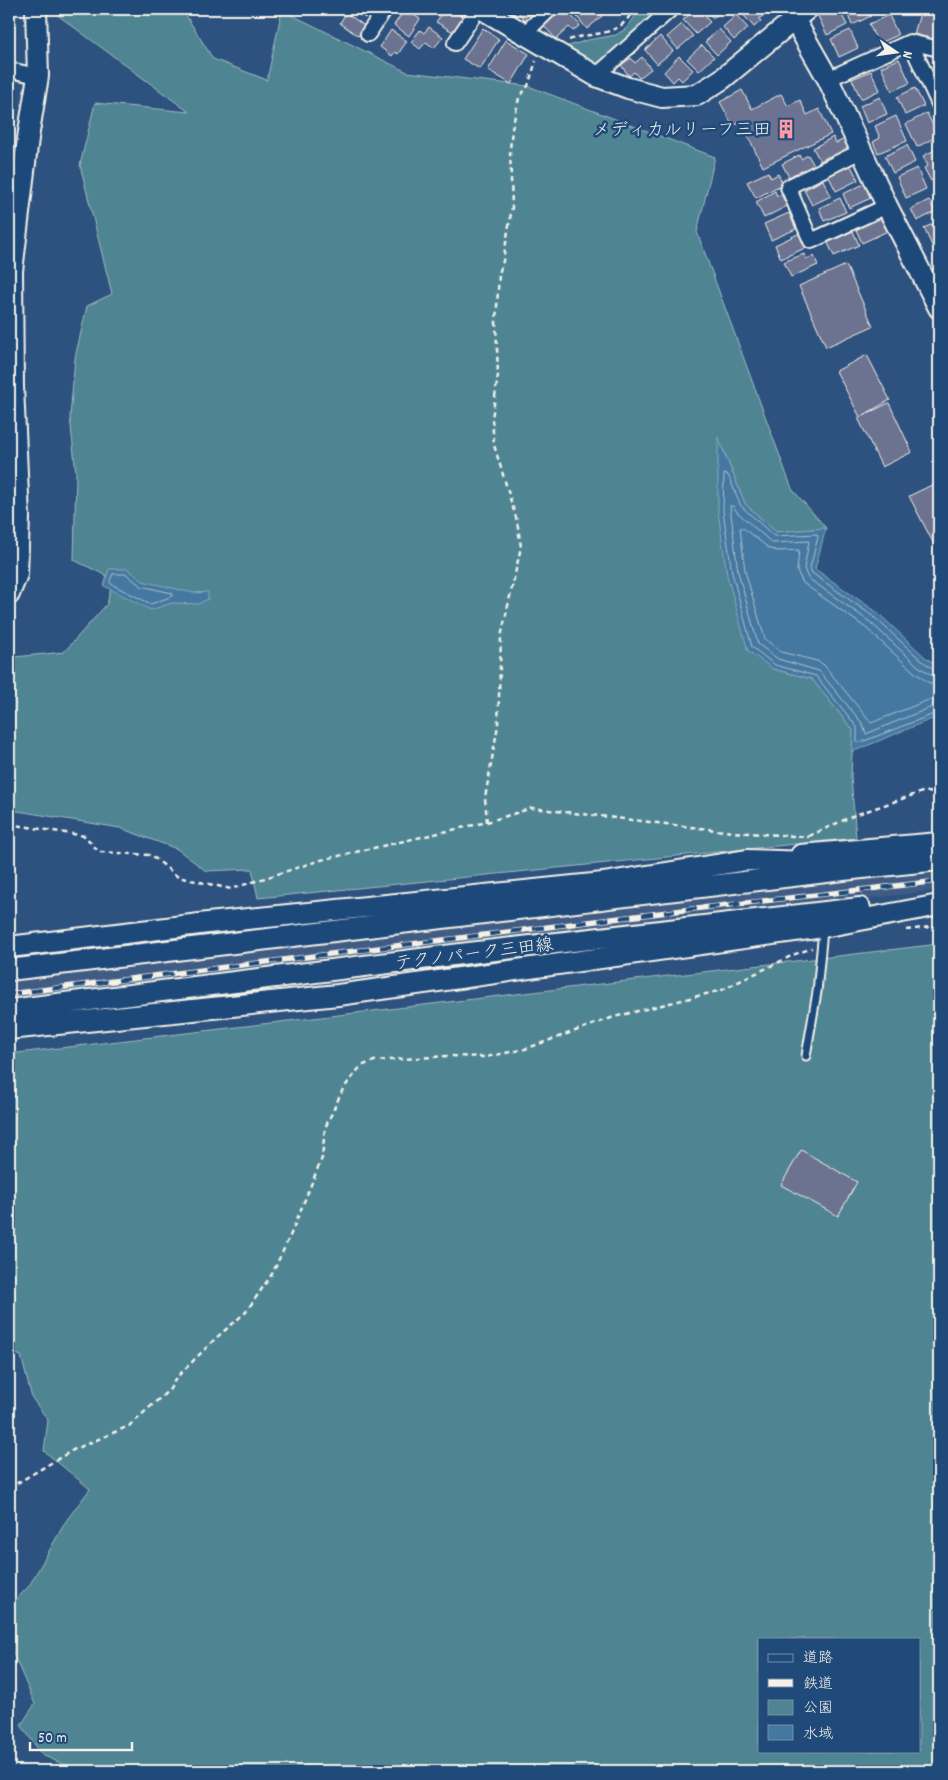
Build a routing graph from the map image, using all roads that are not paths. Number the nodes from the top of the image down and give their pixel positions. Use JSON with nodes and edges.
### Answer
{"nodes":[{"id":1,"x":36,"y":9,"type":"edge"},
{"id":2,"x":385,"y":9,"type":"edge"},
{"id":3,"x":478,"y":9,"type":"edge"},
{"id":4,"x":482,"y":9,"type":"edge"},
{"id":5,"x":550,"y":9,"type":"edge"},
{"id":6,"x":671,"y":9,"type":"edge"},
{"id":7,"x":801,"y":14,"type":"edge"},
{"id":8,"x":525,"y":33,"type":"junction"},
{"id":9,"x":368,"y":34,"type":"dead end"},
{"id":10,"x":910,"y":42,"type":"junction"},
{"id":11,"x":455,"y":43,"type":"dead end"},
{"id":12,"x":939,"y":49,"type":"edge"},
{"id":13,"x":9,"y":70,"type":"edge"},
{"id":14,"x":38,"y":76,"type":"junction"},
{"id":15,"x":596,"y":76,"type":"junction"},
{"id":16,"x":828,"y":79,"type":"junction"},
{"id":17,"x":939,"y":104,"type":"edge"},
{"id":18,"x":861,"y":151,"type":"junction"},
{"id":19,"x":887,"y":206,"type":"junction"},
{"id":20,"x":939,"y":308,"type":"edge"},
{"id":21,"x":9,"y":594,"type":"edge"},
{"id":22,"x":939,"y":843,"type":"edge"},
{"id":23,"x":747,"y":860,"type":"junction"},
{"id":24,"x":939,"y":860,"type":"edge"},
{"id":25,"x":843,"y":870,"type":"junction"},
{"id":26,"x":939,"y":899,"type":"edge"},
{"id":27,"x":939,"y":905,"type":"edge"},
{"id":28,"x":939,"y":917,"type":"edge"},
{"id":29,"x":826,"y":931,"type":"junction"},
{"id":30,"x":9,"y":947,"type":"edge"},
{"id":31,"x":9,"y":970,"type":"edge"},
{"id":32,"x":9,"y":1010,"type":"edge"},
{"id":33,"x":9,"y":1029,"type":"edge"},
{"id":34,"x":806,"y":1056,"type":"dead end"}],
"edges":[{"from":1,"to":14,"type":"main road"},
{"from":2,"to":9,"type":"street"},
{"from":3,"to":11,"type":"street"},
{"from":4,"to":8,"type":"main road"},
{"from":5,"to":8,"type":"street"},
{"from":6,"to":15,"type":"street"},
{"from":7,"to":15,"type":"main road"},
{"from":7,"to":16,"type":"main road"},
{"from":8,"to":15,"type":"main road"},
{"from":10,"to":12,"type":"street"},
{"from":10,"to":16,"type":"street"},
{"from":10,"to":17,"type":"street"},
{"from":13,"to":14,"type":"street"},
{"from":14,"to":21,"type":"main road"},
{"from":16,"to":18,"type":"main road"},
{"from":18,"to":19,"type":"main road"},
{"from":18,"to":19,"type":"street"},
{"from":19,"to":20,"type":"main road"},
{"from":22,"to":23,"type":"main road"},
{"from":23,"to":25,"type":"main road"},
{"from":23,"to":30,"type":"main road"},
{"from":24,"to":25,"type":"main road"},
{"from":25,"to":31,"type":"main road"},
{"from":26,"to":32,"type":"main road","name":"テクノパーク三田線"},
{"from":27,"to":29,"type":"main road"},
{"from":28,"to":29,"type":"main road"},
{"from":29,"to":33,"type":"main road"},
{"from":29,"to":34,"type":"lane"}]}
